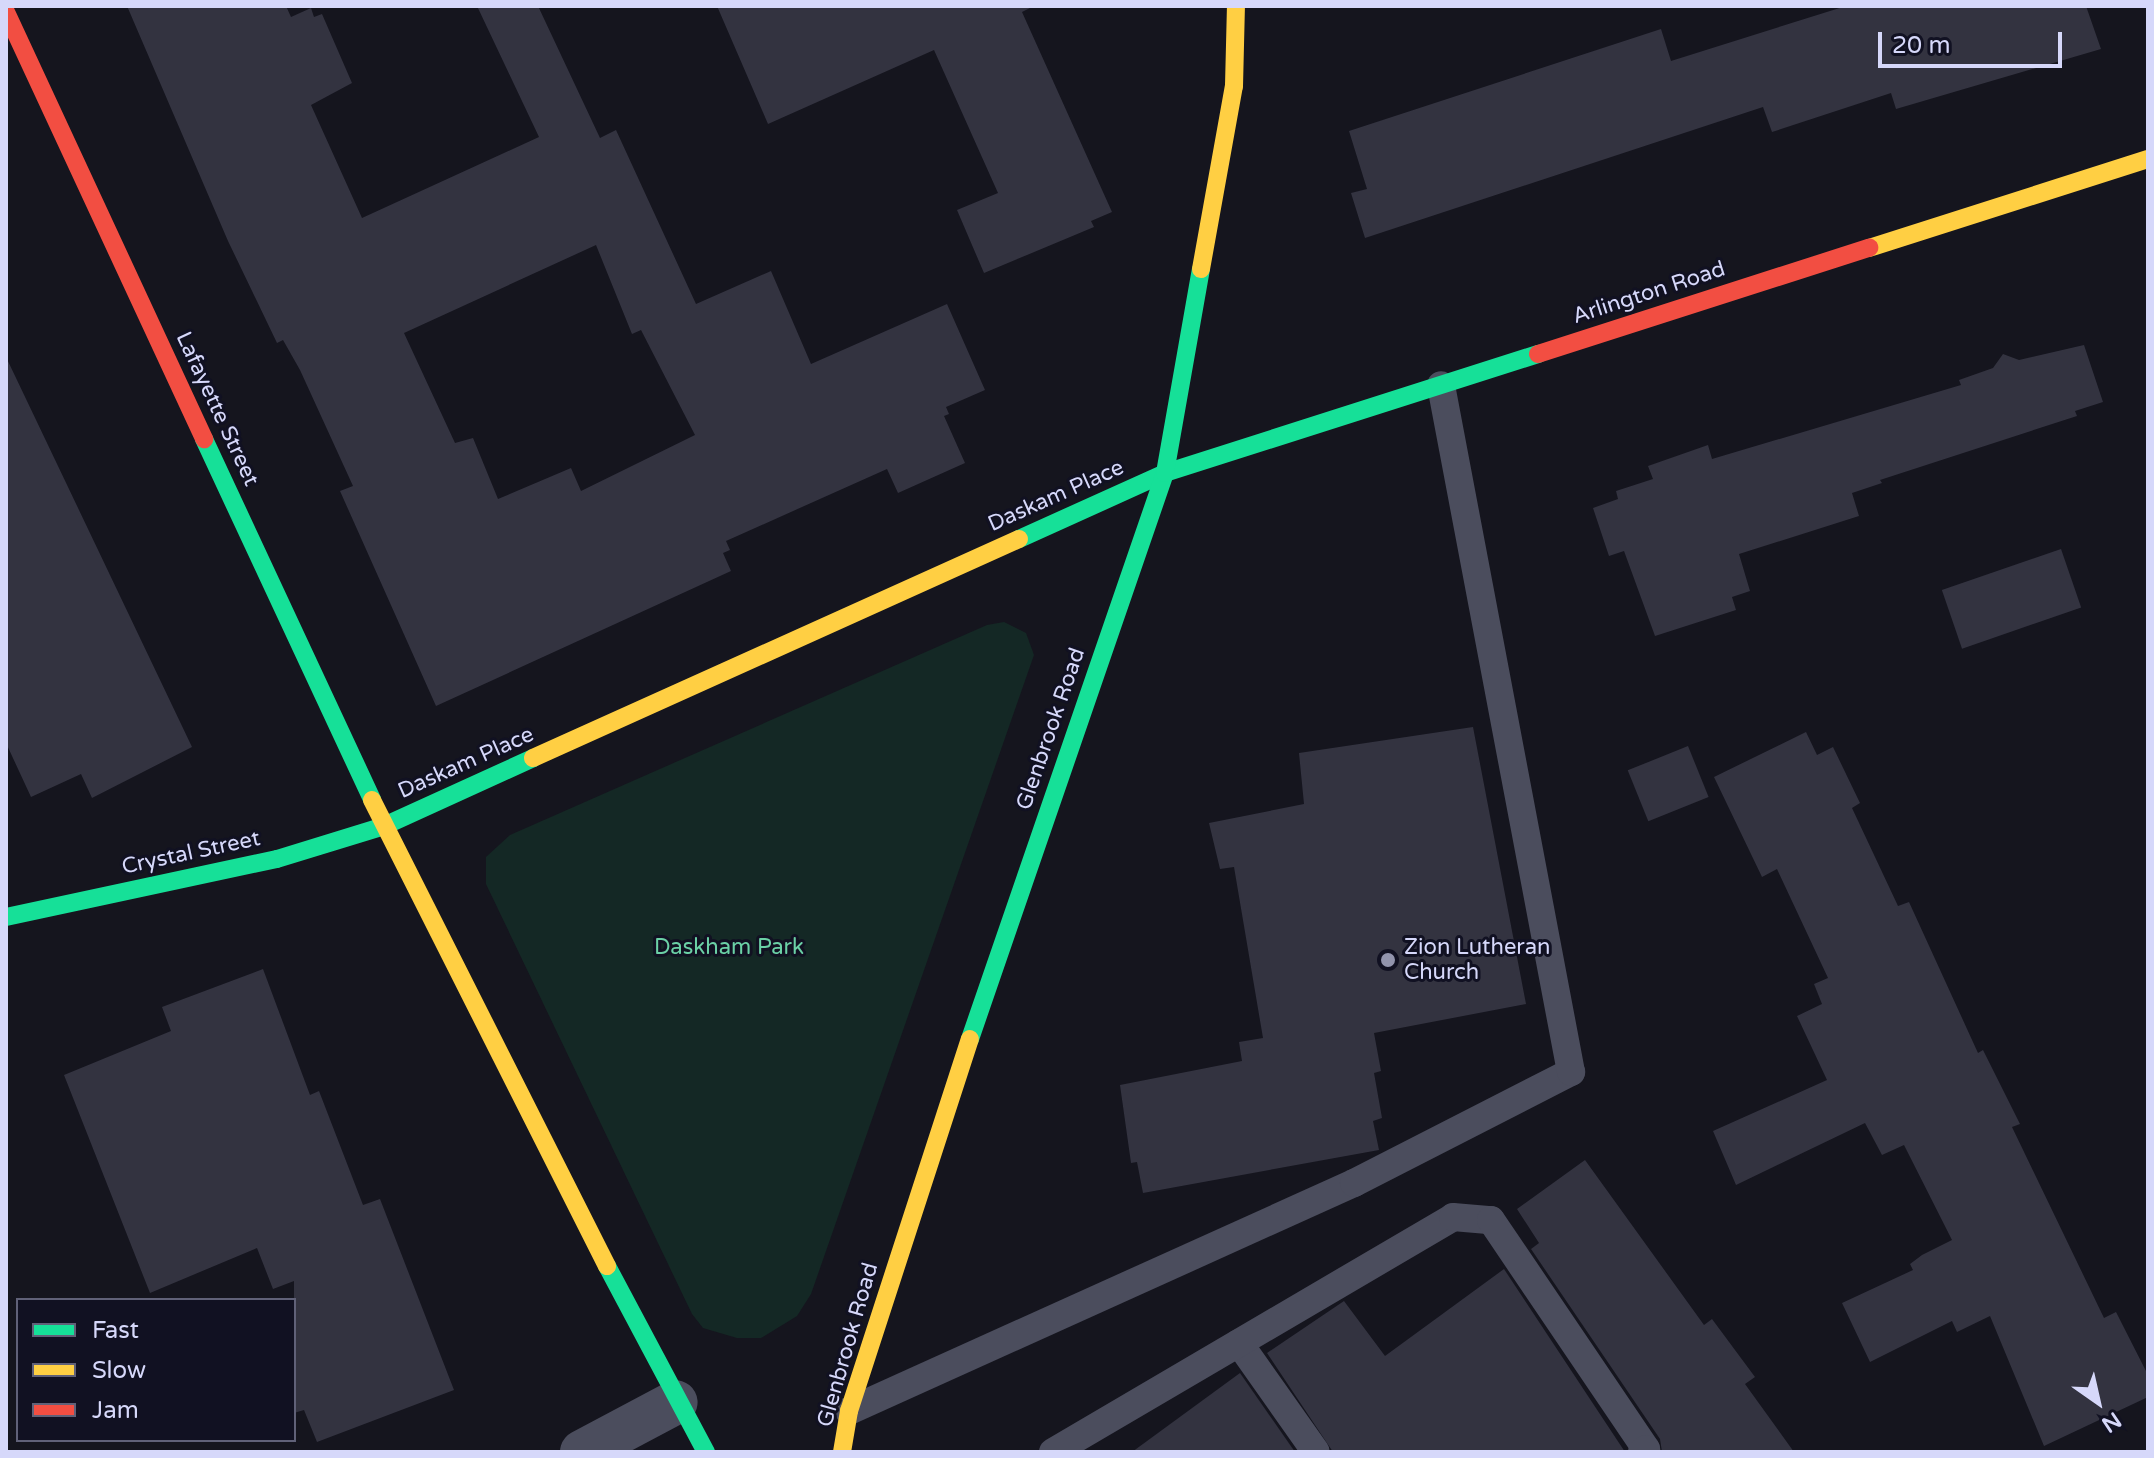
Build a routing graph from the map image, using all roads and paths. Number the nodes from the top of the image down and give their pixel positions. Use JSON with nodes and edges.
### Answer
{"nodes":[{"id":1,"x":1236,"y":6,"type":"edge"},
{"id":2,"x":6,"y":12,"type":"edge"},
{"id":3,"x":2147,"y":161,"type":"edge"},
{"id":4,"x":1441,"y":385,"type":"junction"},
{"id":5,"x":1165,"y":473,"type":"junction"},
{"id":6,"x":384,"y":826,"type":"junction"},
{"id":7,"x":6,"y":917,"type":"edge"},
{"id":8,"x":1239,"y":1343,"type":"junction"},
{"id":9,"x":676,"y":1402,"type":"junction"},
{"id":10,"x":849,"y":1411,"type":"junction"},
{"id":11,"x":582,"y":1452,"type":"edge"},
{"id":12,"x":706,"y":1452,"type":"edge"},
{"id":13,"x":842,"y":1452,"type":"edge"},
{"id":14,"x":1053,"y":1452,"type":"edge"},
{"id":15,"x":1316,"y":1452,"type":"edge"},
{"id":16,"x":1642,"y":1452,"type":"edge"}],
"edges":[{"from":1,"to":5,"type":"street","name":"Glenbrook Road"},
{"from":2,"to":6,"type":"street","name":"Lafayette Street"},
{"from":3,"to":4,"type":"street","name":"Arlington Road"},
{"from":4,"to":5,"type":"street","name":"Arlington Road"},
{"from":4,"to":10,"type":"lane"},
{"from":5,"to":6,"type":"street","name":"Daskam Place"},
{"from":5,"to":10,"type":"street","name":"Glenbrook Road"},
{"from":6,"to":7,"type":"street","name":"Crystal Street"},
{"from":6,"to":9,"type":"street","name":"Daskam Place"},
{"from":8,"to":14,"type":"lane"},
{"from":8,"to":15,"type":"lane"},
{"from":8,"to":16,"type":"lane"},
{"from":9,"to":11,"type":"street"},
{"from":9,"to":12,"type":"street","name":"Daskam Place"},
{"from":10,"to":13,"type":"street","name":"Glenbrook Road"}]}
